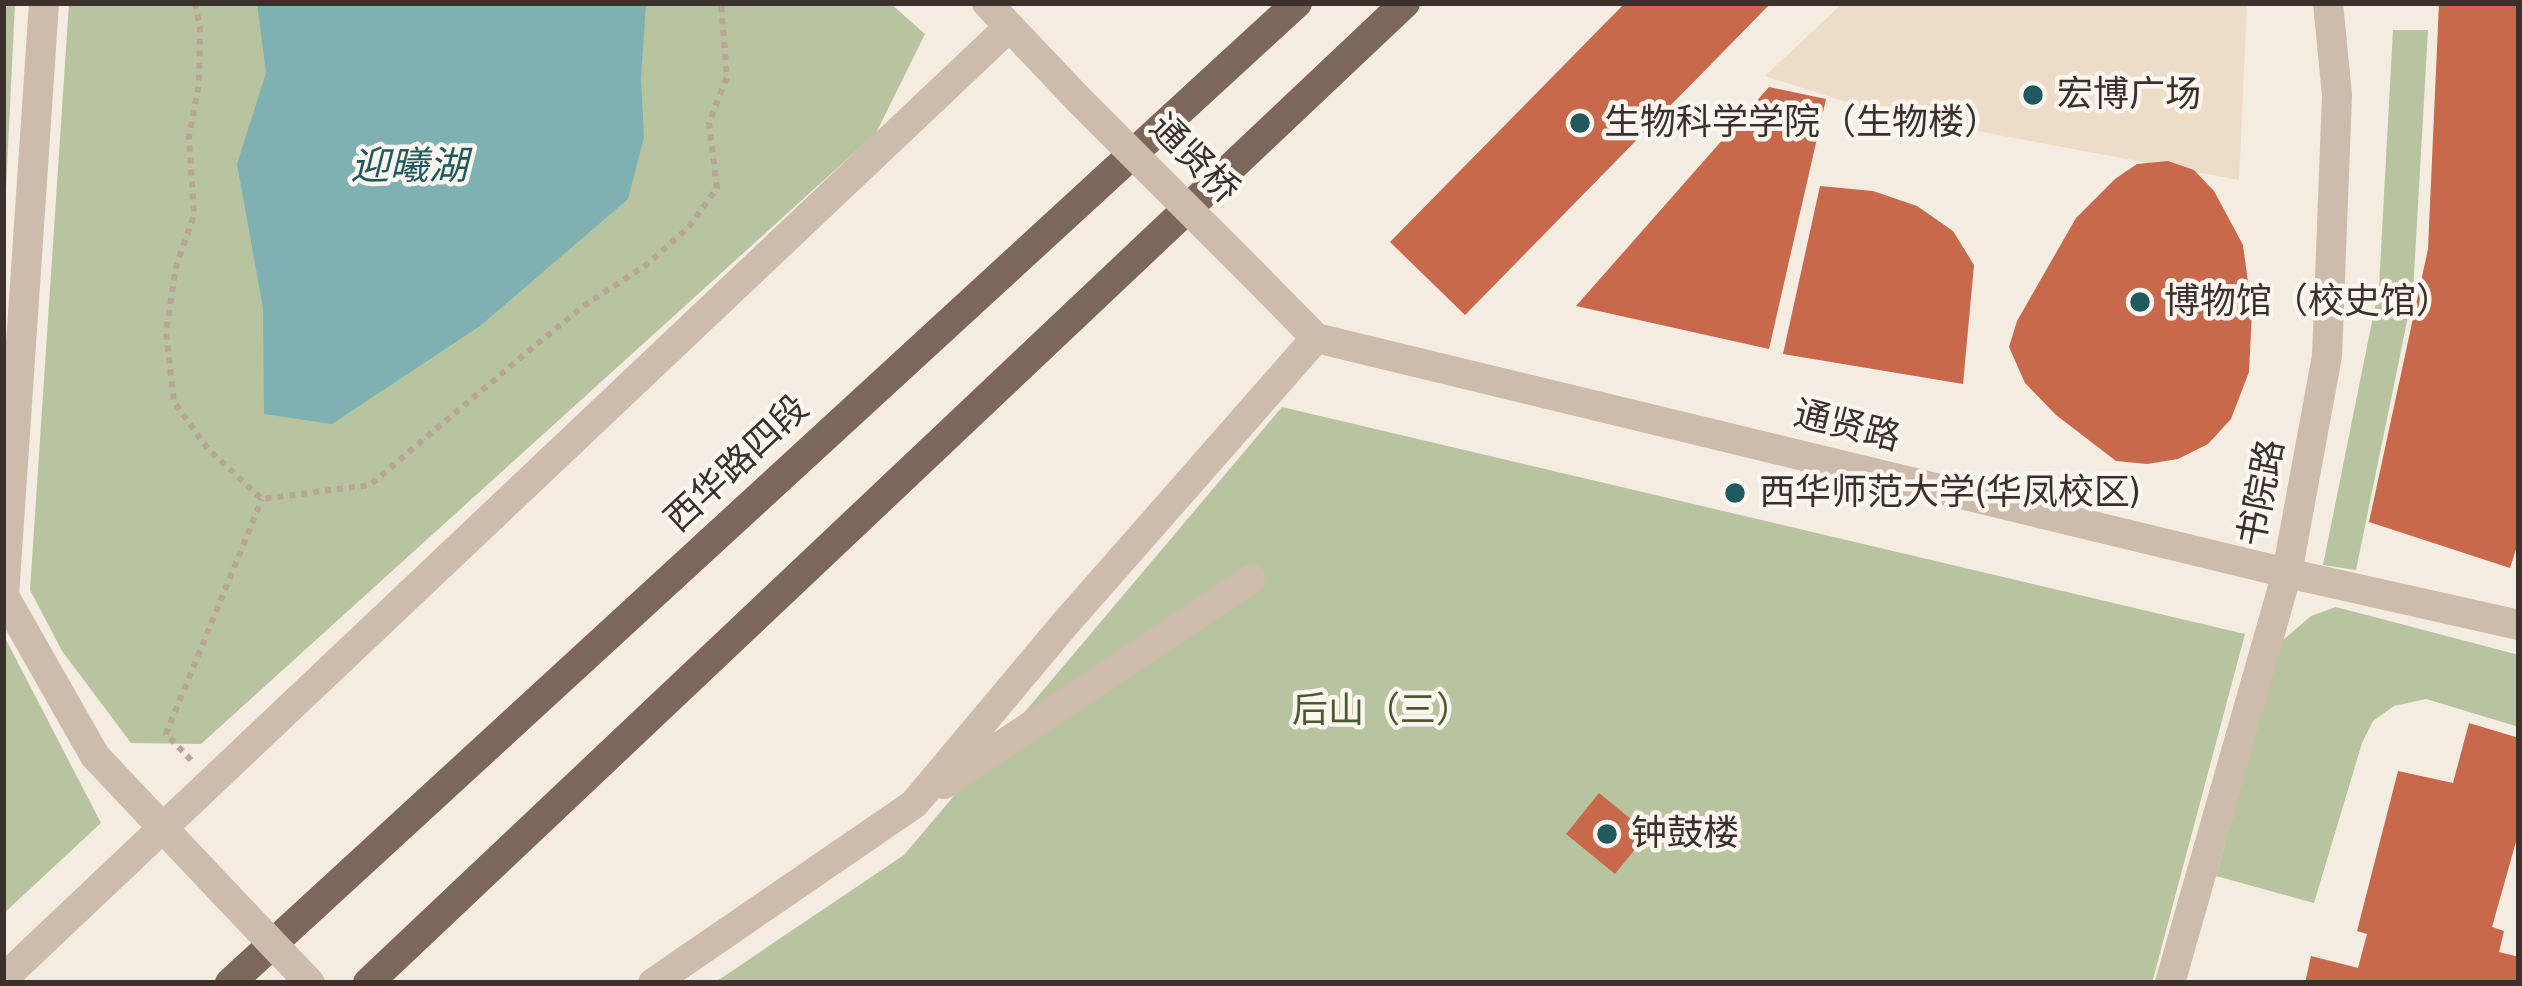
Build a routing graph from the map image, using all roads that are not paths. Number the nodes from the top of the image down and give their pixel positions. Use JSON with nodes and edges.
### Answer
{"nodes":[{"id":1,"x":44,"y":3,"type":"edge"},
{"id":2,"x":987,"y":3,"type":"edge"},
{"id":3,"x":1297,"y":3,"type":"edge"},
{"id":4,"x":1406,"y":3,"type":"edge"},
{"id":5,"x":2328,"y":3,"type":"edge"},
{"id":6,"x":1009,"y":28,"type":"junction"},
{"id":7,"x":1316,"y":338,"type":"junction"},
{"id":8,"x":2287,"y":574,"type":"junction"},
{"id":9,"x":1251,"y":579,"type":"dead end"},
{"id":10,"x":2519,"y":625,"type":"edge"},
{"id":11,"x":914,"y":804,"type":"junction"},
{"id":12,"x":162,"y":827,"type":"junction"},
{"id":13,"x":3,"y":979,"type":"edge"},
{"id":14,"x":230,"y":983,"type":"edge"},
{"id":15,"x":310,"y":983,"type":"edge"},
{"id":16,"x":368,"y":983,"type":"edge"},
{"id":17,"x":653,"y":983,"type":"edge"},
{"id":18,"x":2170,"y":983,"type":"edge"}],
"edges":[{"from":1,"to":12,"type":"street"},
{"from":2,"to":6,"type":"street"},
{"from":3,"to":14,"type":"main road","name":"西华路四段"},
{"from":4,"to":16,"type":"main road"},
{"from":5,"to":8,"type":"street","name":"书院路"},
{"from":6,"to":7,"type":"street","name":"通贤桥","bridge":true},
{"from":6,"to":12,"type":"street"},
{"from":7,"to":8,"type":"street","name":"通贤路"},
{"from":7,"to":11,"type":"street"},
{"from":8,"to":10,"type":"street","name":"通贤路"},
{"from":8,"to":18,"type":"street","name":"书院路"},
{"from":9,"to":11,"type":"street"},
{"from":11,"to":17,"type":"street"},
{"from":12,"to":13,"type":"street"},
{"from":12,"to":15,"type":"street","bridge":true}]}
